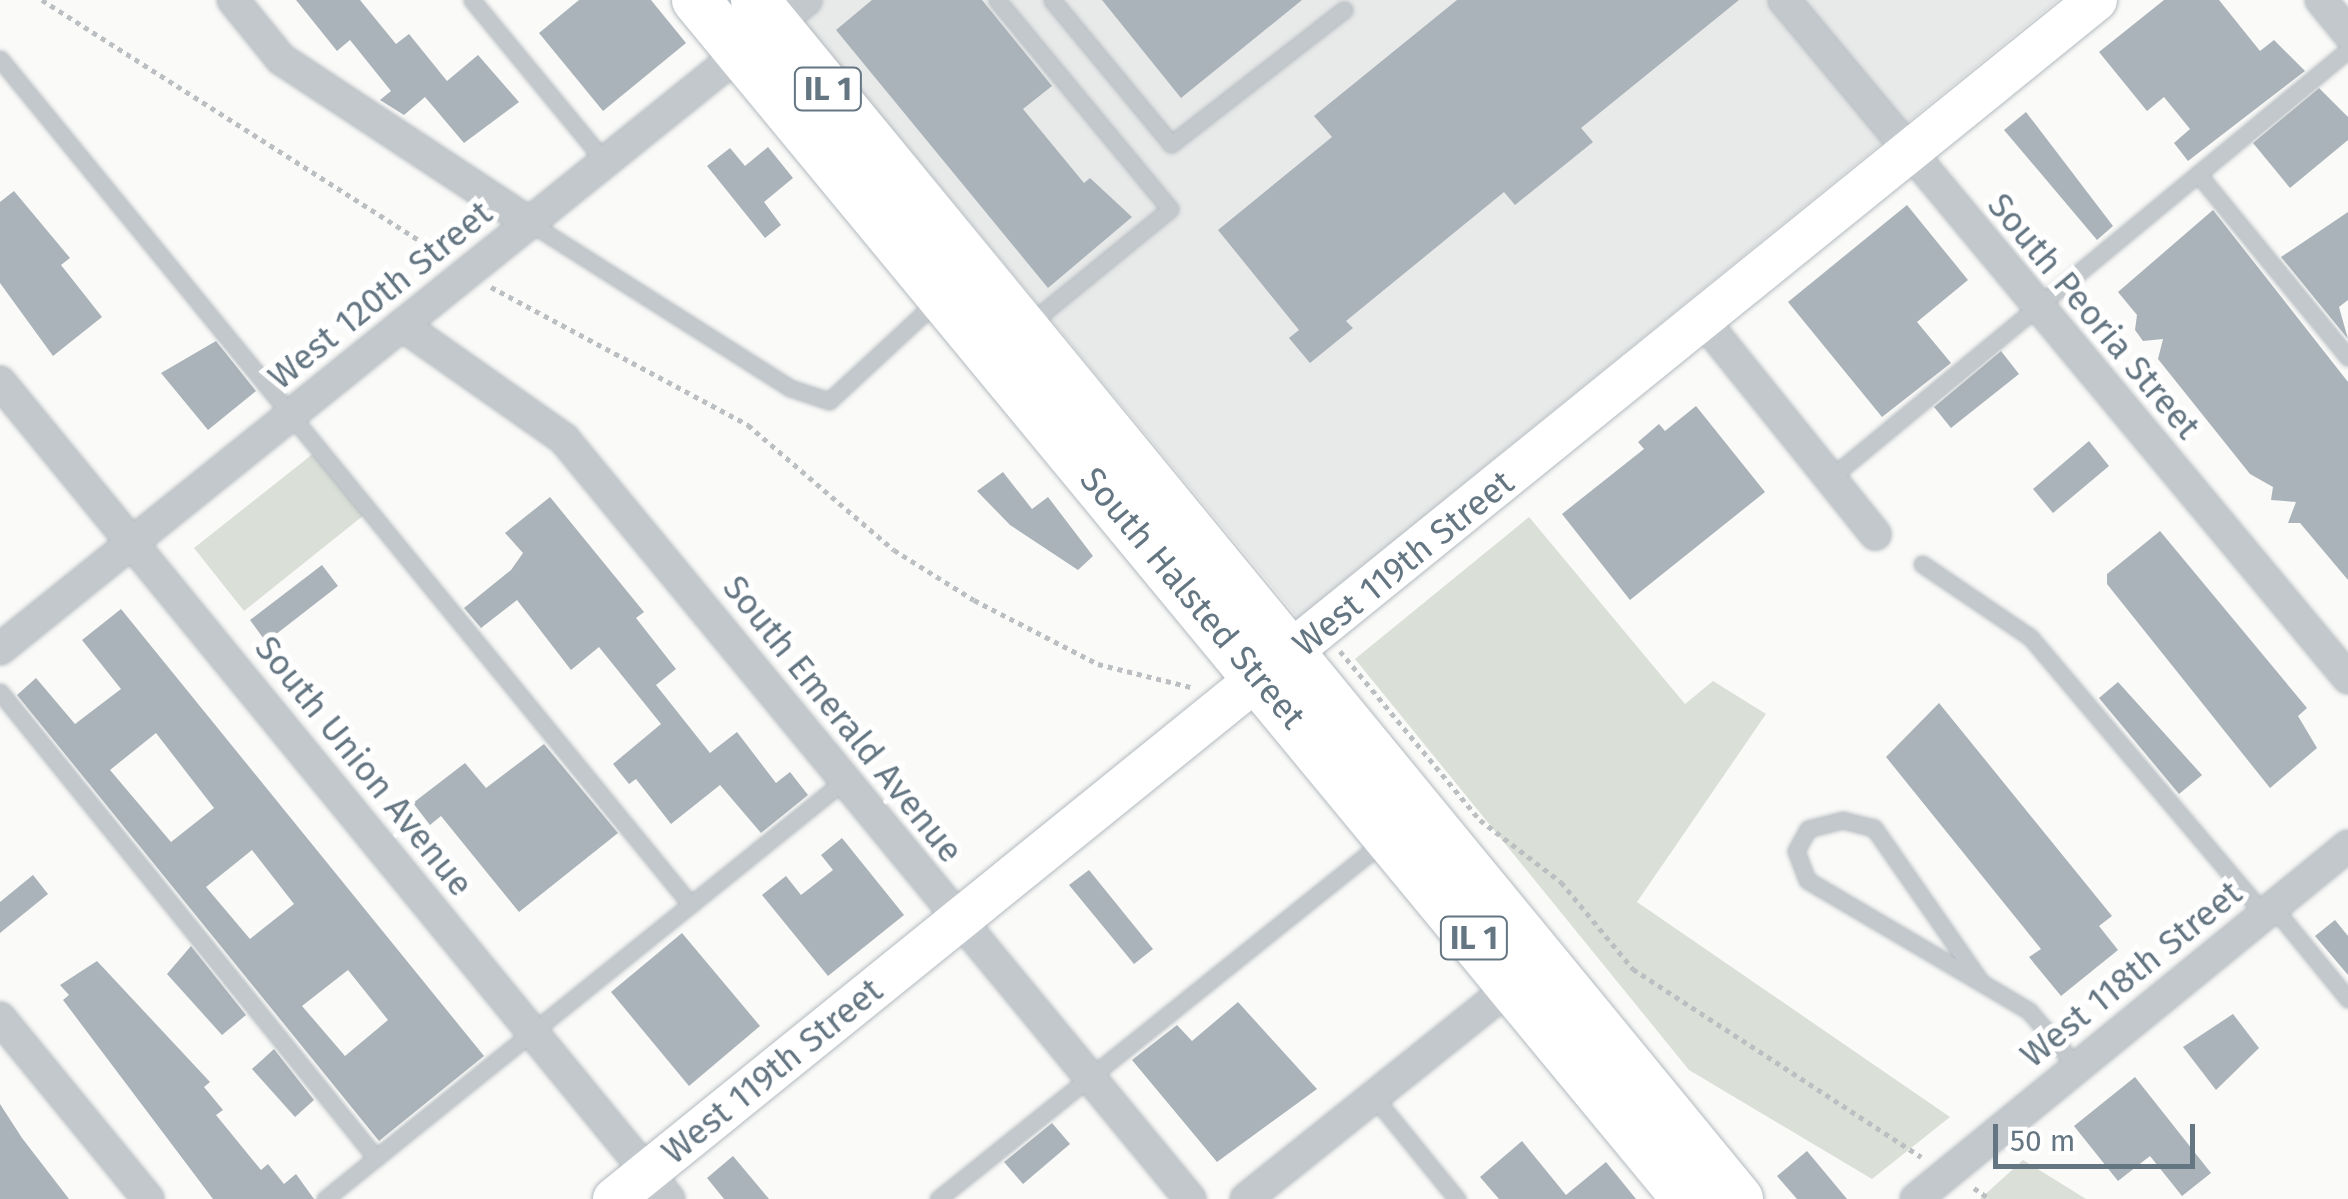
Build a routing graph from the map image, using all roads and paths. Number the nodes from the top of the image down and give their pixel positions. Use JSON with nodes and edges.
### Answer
{"nodes":[{"id":1,"x":42,"y":0,"type":"edge"},
{"id":2,"x":233,"y":0,"type":"edge"},
{"id":3,"x":472,"y":0,"type":"edge"},
{"id":4,"x":696,"y":0,"type":"edge"},
{"id":5,"x":997,"y":0,"type":"edge"},
{"id":6,"x":1052,"y":0,"type":"edge"},
{"id":7,"x":1784,"y":0,"type":"edge"},
{"id":8,"x":2096,"y":0,"type":"edge"},
{"id":9,"x":2320,"y":0,"type":"edge"},
{"id":10,"x":1344,"y":10,"type":"dead end"},
{"id":11,"x":770,"y":19,"type":"edge"},
{"id":12,"x":2348,"y":34,"type":"edge"},
{"id":13,"x":2348,"y":50,"type":"edge"},
{"id":14,"x":0,"y":59,"type":"edge"},
{"id":15,"x":1909,"y":152,"type":"junction"},
{"id":16,"x":605,"y":162,"type":"junction"},
{"id":17,"x":2198,"y":174,"type":"junction"},
{"id":18,"x":530,"y":222,"type":"junction"},
{"id":19,"x":440,"y":254,"type":"dead end"},
{"id":20,"x":504,"y":296,"type":"dead end"},
{"id":21,"x":944,"y":296,"type":"junction"},
{"id":22,"x":2038,"y":307,"type":"junction"},
{"id":23,"x":1703,"y":320,"type":"junction"},
{"id":24,"x":402,"y":326,"type":"junction"},
{"id":25,"x":1024,"y":327,"type":"junction"},
{"id":26,"x":2348,"y":358,"type":"edge"},
{"id":27,"x":0,"y":382,"type":"edge"},
{"id":28,"x":291,"y":415,"type":"junction"},
{"id":29,"x":1829,"y":479,"type":"junction"},
{"id":30,"x":1875,"y":534,"type":"dead end"},
{"id":31,"x":132,"y":543,"type":"junction"},
{"id":32,"x":1922,"y":564,"type":"dead end"},
{"id":33,"x":0,"y":649,"type":"edge"},
{"id":34,"x":1349,"y":660,"type":"dead end"},
{"id":35,"x":1276,"y":666,"type":"junction"},
{"id":36,"x":2348,"y":678,"type":"edge"},
{"id":37,"x":1203,"y":679,"type":"dead end"},
{"id":38,"x":0,"y":692,"type":"edge"},
{"id":39,"x":845,"y":780,"type":"junction"},
{"id":40,"x":1390,"y":836,"type":"junction"},
{"id":41,"x":2348,"y":846,"type":"edge"},
{"id":42,"x":691,"y":904,"type":"junction"},
{"id":43,"x":2268,"y":911,"type":"junction"},
{"id":44,"x":960,"y":920,"type":"junction"},
{"id":45,"x":1981,"y":982,"type":"junction"},
{"id":46,"x":1512,"y":986,"type":"junction"},
{"id":47,"x":2348,"y":999,"type":"edge"},
{"id":48,"x":0,"y":1018,"type":"edge"},
{"id":49,"x":532,"y":1032,"type":"junction"},
{"id":50,"x":2077,"y":1067,"type":"junction"},
{"id":51,"x":1089,"y":1076,"type":"junction"},
{"id":52,"x":1374,"y":1096,"type":"junction"},
{"id":53,"x":1916,"y":1154,"type":"dead end"},
{"id":54,"x":376,"y":1158,"type":"junction"},
{"id":55,"x":658,"y":1186,"type":"edge"},
{"id":56,"x":1974,"y":1188,"type":"dead end"},
{"id":57,"x":1679,"y":1197,"type":"edge"},
{"id":58,"x":148,"y":1199,"type":"edge"},
{"id":59,"x":325,"y":1199,"type":"edge"},
{"id":60,"x":614,"y":1199,"type":"edge"},
{"id":61,"x":938,"y":1199,"type":"edge"},
{"id":62,"x":1190,"y":1199,"type":"edge"},
{"id":63,"x":1246,"y":1199,"type":"edge"},
{"id":64,"x":1457,"y":1199,"type":"edge"},
{"id":65,"x":1739,"y":1199,"type":"edge"},
{"id":66,"x":1916,"y":1199,"type":"edge"},
{"id":67,"x":1990,"y":1199,"type":"edge"}],
"edges":[{"from":1,"to":19,"type":"path"},
{"from":2,"to":18,"type":"street"},
{"from":3,"to":16,"type":"lane"},
{"from":4,"to":11,"type":"main road","name":"South Halsted Street","number":"IL 1"},
{"from":5,"to":25,"type":"lane"},
{"from":6,"to":10,"type":"lane"},
{"from":7,"to":15,"type":"street","name":"South Peoria Street"},
{"from":8,"to":15,"type":"street","name":"West 119th Street"},
{"from":9,"to":12,"type":"street"},
{"from":11,"to":16,"type":"street","name":"West 120th Street"},
{"from":11,"to":21,"type":"main road","name":"South Halsted Street","number":"IL 1"},
{"from":11,"to":25,"type":"main road","name":"South Halsted Street","number":"IL 1"},
{"from":13,"to":17,"type":"lane"},
{"from":14,"to":28,"type":"lane"},
{"from":15,"to":22,"type":"street","name":"South Peoria Street"},
{"from":15,"to":23,"type":"street","name":"West 119th Street"},
{"from":16,"to":18,"type":"street","name":"West 120th Street"},
{"from":17,"to":22,"type":"lane"},
{"from":17,"to":26,"type":"lane"},
{"from":18,"to":21,"type":"lane"},
{"from":18,"to":24,"type":"street","name":"West 120th Street"},
{"from":20,"to":37,"type":"path"},
{"from":21,"to":35,"type":"main road","name":"South Halsted Street","number":"IL 1"},
{"from":22,"to":29,"type":"lane"},
{"from":22,"to":36,"type":"street","name":"South Peoria Street"},
{"from":23,"to":29,"type":"street"},
{"from":23,"to":35,"type":"street","name":"West 119th Street"},
{"from":24,"to":28,"type":"street","name":"West 120th Street"},
{"from":24,"to":39,"type":"street","name":"South Emerald Avenue"},
{"from":25,"to":35,"type":"main road","name":"South Halsted Street","number":"IL 1"},
{"from":27,"to":31,"type":"street","name":"South Union Avenue"},
{"from":28,"to":31,"type":"street","name":"West 120th Street"},
{"from":28,"to":42,"type":"lane"},
{"from":29,"to":30,"type":"street"},
{"from":31,"to":33,"type":"street","name":"West 120th Street"},
{"from":31,"to":49,"type":"street","name":"South Union Avenue"},
{"from":32,"to":43,"type":"lane"},
{"from":34,"to":53,"type":"path"},
{"from":35,"to":40,"type":"main road","name":"South Halsted Street","number":"IL 1"},
{"from":35,"to":44,"type":"street","name":"West 119th Street"},
{"from":35,"to":65,"type":"main road","name":"South Halsted Street","number":"IL 1"},
{"from":38,"to":54,"type":"lane"},
{"from":39,"to":42,"type":"lane"},
{"from":39,"to":44,"type":"street","name":"South Emerald Avenue"},
{"from":40,"to":46,"type":"main road","name":"South Halsted Street","number":"IL 1"},
{"from":40,"to":51,"type":"lane"},
{"from":41,"to":43,"type":"street","name":"West 118th Street"},
{"from":42,"to":49,"type":"lane"},
{"from":43,"to":47,"type":"lane"},
{"from":43,"to":50,"type":"street","name":"West 118th Street"},
{"from":44,"to":51,"type":"street","name":"South Emerald Avenue"},
{"from":44,"to":55,"type":"street","name":"West 119th Street"},
{"from":45,"to":45,"type":"lane"},
{"from":45,"to":50,"type":"lane"},
{"from":46,"to":52,"type":"street"},
{"from":46,"to":57,"type":"main road","name":"South Halsted Street","number":"IL 1"},
{"from":48,"to":58,"type":"street"},
{"from":49,"to":54,"type":"lane"},
{"from":49,"to":55,"type":"street","name":"South Union Avenue"},
{"from":50,"to":66,"type":"street","name":"West 118th Street"},
{"from":51,"to":61,"type":"lane"},
{"from":51,"to":62,"type":"street","name":"South Emerald Avenue"},
{"from":52,"to":63,"type":"street"},
{"from":52,"to":64,"type":"lane"},
{"from":54,"to":59,"type":"lane"},
{"from":55,"to":60,"type":"street","name":"West 119th Street"},
{"from":56,"to":67,"type":"path"}]}
